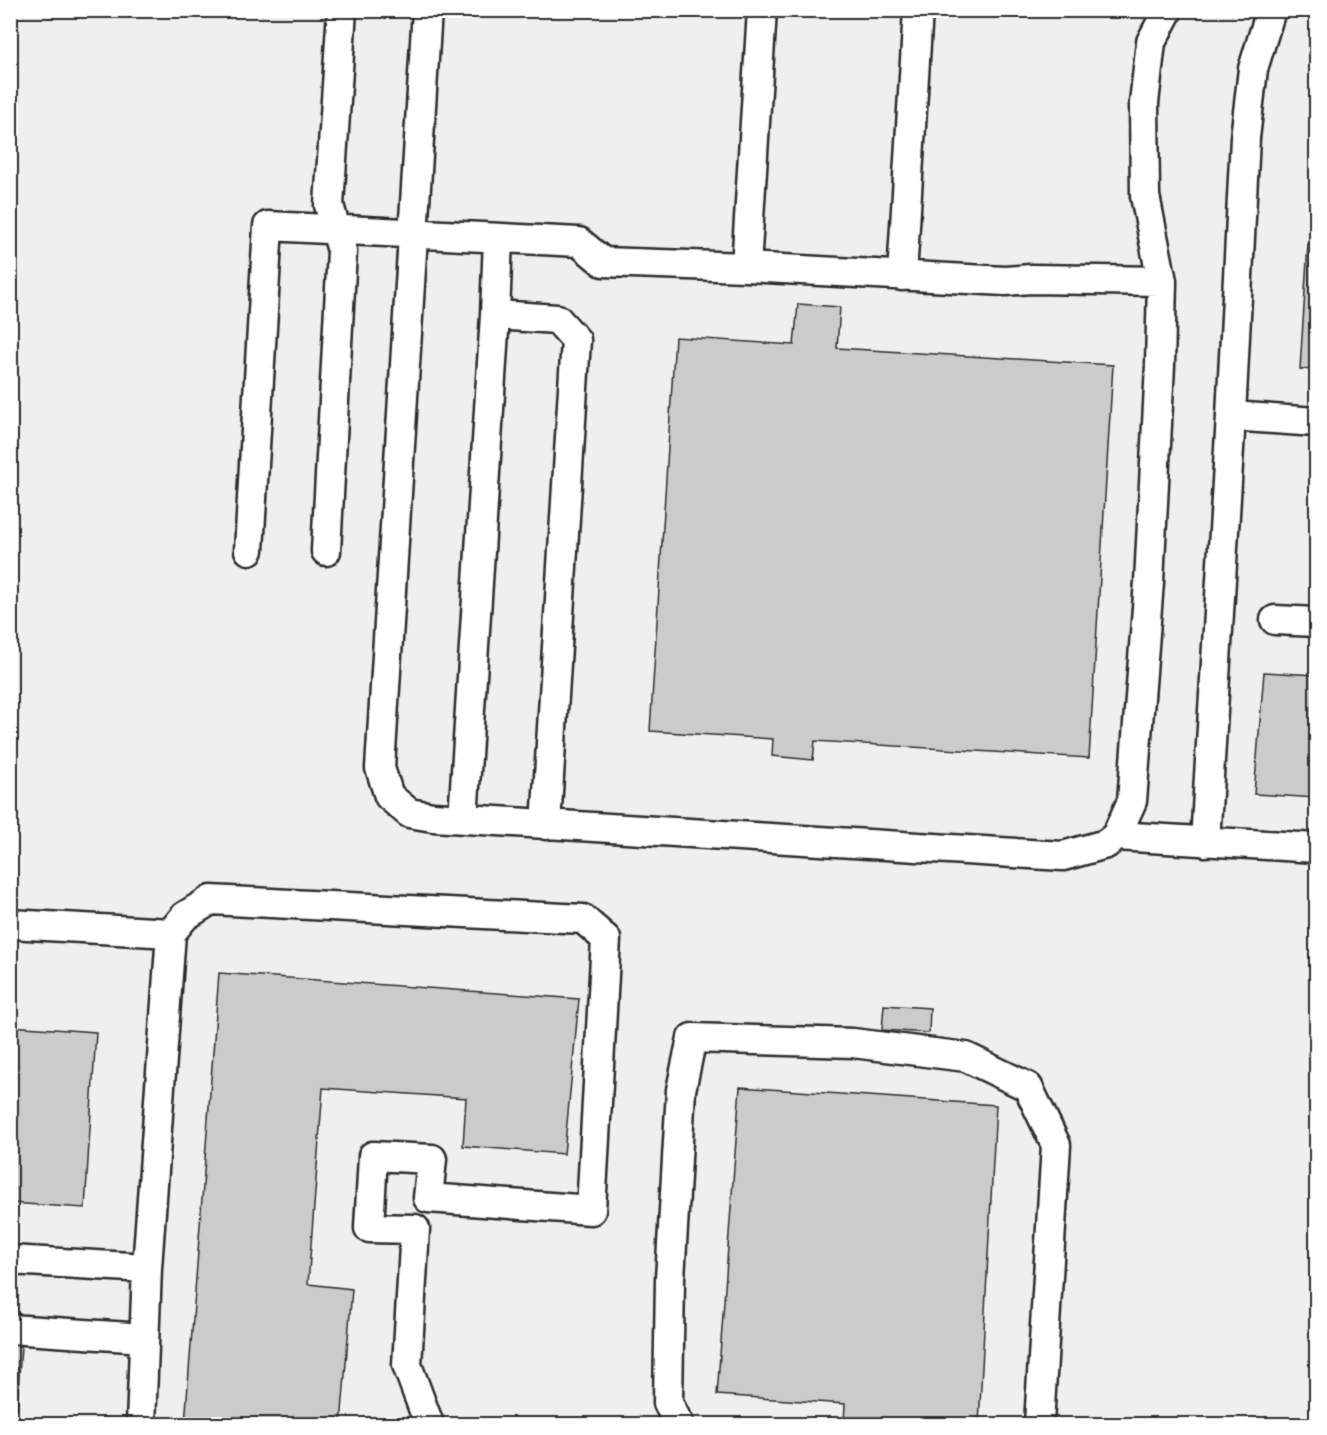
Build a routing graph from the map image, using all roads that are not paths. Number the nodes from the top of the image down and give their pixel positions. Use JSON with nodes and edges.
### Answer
{"nodes":[{"id":1,"x":342,"y":10,"type":"edge"},
{"id":2,"x":428,"y":10,"type":"edge"},
{"id":3,"x":762,"y":10,"type":"edge"},
{"id":4,"x":918,"y":10,"type":"edge"},
{"id":5,"x":1168,"y":10,"type":"edge"},
{"id":6,"x":1271,"y":10,"type":"edge"},
{"id":7,"x":336,"y":230,"type":"junction"},
{"id":8,"x":414,"y":234,"type":"junction"},
{"id":9,"x":498,"y":238,"type":"junction"},
{"id":10,"x":746,"y":267,"type":"junction"},
{"id":11,"x":902,"y":276,"type":"junction"},
{"id":12,"x":1162,"y":280,"type":"junction"},
{"id":13,"x":495,"y":315,"type":"junction"},
{"id":14,"x":1231,"y":416,"type":"junction"},
{"id":15,"x":1317,"y":422,"type":"edge"},
{"id":16,"x":249,"y":550,"type":"dead end"},
{"id":17,"x":326,"y":551,"type":"dead end"},
{"id":18,"x":1275,"y":620,"type":"dead end"},
{"id":19,"x":1317,"y":622,"type":"edge"},
{"id":20,"x":463,"y":819,"type":"junction"},
{"id":21,"x":546,"y":825,"type":"junction"},
{"id":22,"x":1116,"y":836,"type":"junction"},
{"id":23,"x":1205,"y":842,"type":"junction"},
{"id":24,"x":1317,"y":848,"type":"edge"},
{"id":25,"x":10,"y":924,"type":"edge"},
{"id":26,"x":171,"y":933,"type":"junction"},
{"id":27,"x":428,"y":1198,"type":"junction"},
{"id":28,"x":415,"y":1229,"type":"junction"},
{"id":29,"x":10,"y":1260,"type":"edge"},
{"id":30,"x":147,"y":1268,"type":"junction"},
{"id":31,"x":10,"y":1329,"type":"edge"},
{"id":32,"x":144,"y":1338,"type":"junction"},
{"id":33,"x":141,"y":1425,"type":"edge"},
{"id":34,"x":429,"y":1425,"type":"edge"},
{"id":35,"x":679,"y":1425,"type":"edge"},
{"id":36,"x":1039,"y":1425,"type":"edge"}],
"edges":[{"from":1,"to":7,"type":"lane"},
{"from":2,"to":8,"type":"lane"},
{"from":3,"to":10,"type":"lane"},
{"from":4,"to":11,"type":"lane"},
{"from":5,"to":12,"type":"lane"},
{"from":6,"to":14,"type":"lane"},
{"from":7,"to":8,"type":"lane"},
{"from":7,"to":16,"type":"lane"},
{"from":7,"to":17,"type":"lane"},
{"from":8,"to":9,"type":"lane"},
{"from":8,"to":20,"type":"lane"},
{"from":9,"to":10,"type":"lane"},
{"from":9,"to":13,"type":"lane"},
{"from":10,"to":11,"type":"lane"},
{"from":11,"to":12,"type":"lane"},
{"from":12,"to":22,"type":"lane"},
{"from":13,"to":20,"type":"lane"},
{"from":13,"to":21,"type":"lane"},
{"from":14,"to":15,"type":"lane"},
{"from":14,"to":23,"type":"lane"},
{"from":18,"to":19,"type":"lane"},
{"from":20,"to":21,"type":"lane"},
{"from":21,"to":22,"type":"lane"},
{"from":22,"to":23,"type":"lane"},
{"from":23,"to":24,"type":"lane"},
{"from":25,"to":26,"type":"lane"},
{"from":26,"to":27,"type":"lane"},
{"from":26,"to":30,"type":"lane"},
{"from":27,"to":28,"type":"lane"},
{"from":27,"to":28,"type":"lane"},
{"from":28,"to":34,"type":"lane"},
{"from":29,"to":30,"type":"lane"},
{"from":30,"to":32,"type":"lane"},
{"from":31,"to":32,"type":"lane"},
{"from":32,"to":33,"type":"lane"},
{"from":35,"to":36,"type":"lane"}]}
